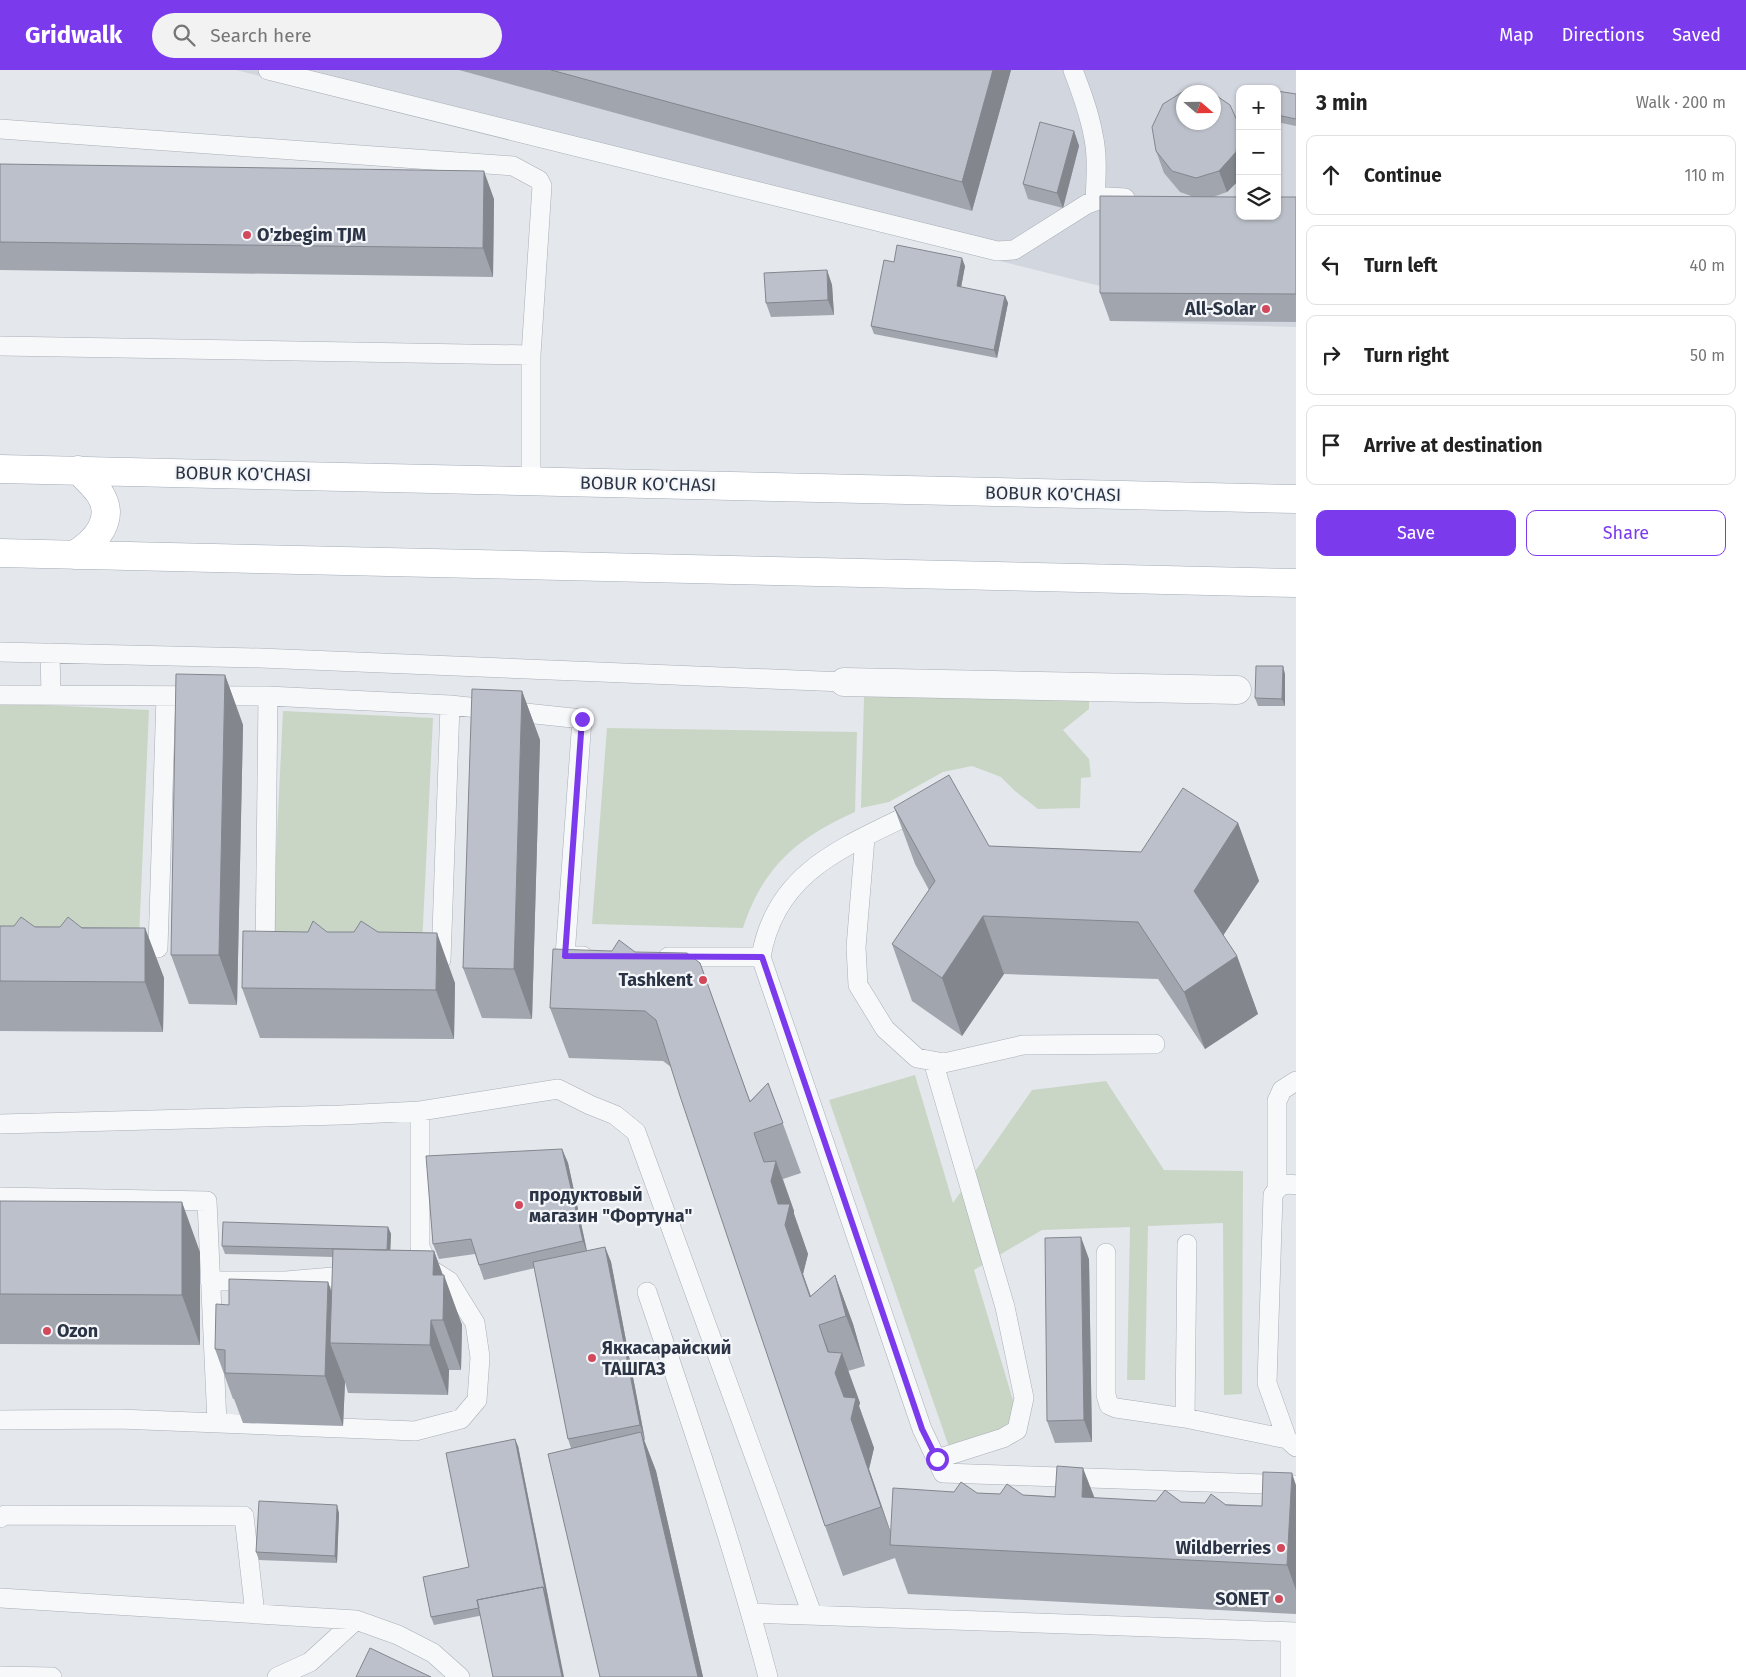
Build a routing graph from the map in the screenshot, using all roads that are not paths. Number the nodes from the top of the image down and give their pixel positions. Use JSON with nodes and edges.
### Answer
{"nodes":[{"id":1,"x":268,"y":70,"type":"edge"},
{"id":2,"x":1073,"y":70,"type":"edge"},
{"id":3,"x":0,"y":129,"type":"edge"},
{"id":4,"x":1145,"y":198,"type":"edge"},
{"id":5,"x":1095,"y":201,"type":"junction"},
{"id":6,"x":0,"y":346,"type":"edge"},
{"id":7,"x":532,"y":355,"type":"junction"},
{"id":8,"x":0,"y":469,"type":"edge"},
{"id":9,"x":78,"y":470,"type":"junction"},
{"id":10,"x":531,"y":481,"type":"junction"},
{"id":11,"x":1296,"y":500,"type":"edge"},
{"id":12,"x":0,"y":553,"type":"edge"},
{"id":13,"x":74,"y":554,"type":"junction"},
{"id":14,"x":1296,"y":583,"type":"edge"},
{"id":15,"x":0,"y":652,"type":"edge"},
{"id":16,"x":50,"y":653,"type":"junction"},
{"id":17,"x":844,"y":682,"type":"joint"},
{"id":18,"x":1237,"y":690,"type":"dead end"},
{"id":19,"x":0,"y":695,"type":"edge"},
{"id":20,"x":51,"y":695,"type":"junction"},
{"id":21,"x":166,"y":696,"type":"junction"},
{"id":22,"x":268,"y":696,"type":"junction"},
{"id":23,"x":450,"y":705,"type":"junction"},
{"id":24,"x":933,"y":802,"type":"edge"},
{"id":25,"x":865,"y":838,"type":"junction"},
{"id":26,"x":109,"y":948,"type":"edge"},
{"id":27,"x":284,"y":955,"type":"edge"},
{"id":28,"x":604,"y":956,"type":"edge"},
{"id":29,"x":654,"y":956,"type":"edge"},
{"id":30,"x":762,"y":957,"type":"junction"},
{"id":31,"x":411,"y":959,"type":"edge"},
{"id":32,"x":1155,"y":1044,"type":"dead end"},
{"id":33,"x":933,"y":1061,"type":"junction"},
{"id":34,"x":1296,"y":1080,"type":"edge"},
{"id":35,"x":420,"y":1111,"type":"junction"},
{"id":36,"x":0,"y":1124,"type":"edge"},
{"id":37,"x":1296,"y":1185,"type":"edge"},
{"id":38,"x":1277,"y":1188,"type":"junction"},
{"id":39,"x":0,"y":1197,"type":"edge"},
{"id":40,"x":1187,"y":1244,"type":"dead end"},
{"id":41,"x":1106,"y":1253,"type":"dead end"},
{"id":42,"x":430,"y":1269,"type":"junction"},
{"id":43,"x":411,"y":1270,"type":"edge"},
{"id":44,"x":373,"y":1274,"type":"edge"},
{"id":45,"x":210,"y":1281,"type":"junction"},
{"id":46,"x":647,"y":1292,"type":"dead end"},
{"id":47,"x":1185,"y":1418,"type":"junction"},
{"id":48,"x":0,"y":1420,"type":"edge"},
{"id":49,"x":216,"y":1423,"type":"junction"},
{"id":50,"x":1291,"y":1443,"type":"edge"},
{"id":51,"x":937,"y":1459,"type":"junction"},
{"id":52,"x":1296,"y":1485,"type":"edge"},
{"id":53,"x":0,"y":1518,"type":"edge"},
{"id":54,"x":0,"y":1598,"type":"edge"},
{"id":55,"x":751,"y":1613,"type":"junction"},
{"id":56,"x":255,"y":1614,"type":"junction"},
{"id":57,"x":812,"y":1614,"type":"junction"},
{"id":58,"x":356,"y":1620,"type":"junction"},
{"id":59,"x":1293,"y":1632,"type":"edge"},
{"id":60,"x":0,"y":1676,"type":"edge"},
{"id":61,"x":52,"y":1677,"type":"edge"},
{"id":62,"x":276,"y":1677,"type":"edge"},
{"id":63,"x":460,"y":1677,"type":"edge"},
{"id":64,"x":768,"y":1677,"type":"edge"},
{"id":65,"x":1290,"y":1677,"type":"edge"}],
"edges":[{"from":1,"to":5,"type":"lane"},
{"from":2,"to":5,"type":"lane"},
{"from":3,"to":7,"type":"lane"},
{"from":4,"to":5,"type":"lane"},
{"from":6,"to":7,"type":"lane"},
{"from":7,"to":10,"type":"lane"},
{"from":8,"to":9,"type":"main road","name":"BOBUR KO'CHASI"},
{"from":9,"to":10,"type":"main road","name":"BOBUR KO'CHASI"},
{"from":9,"to":13,"type":"main road"},
{"from":10,"to":11,"type":"main road","name":"BOBUR KO'CHASI"},
{"from":12,"to":13,"type":"main road"},
{"from":13,"to":14,"type":"main road"},
{"from":15,"to":16,"type":"lane"},
{"from":16,"to":17,"type":"lane"},
{"from":16,"to":20,"type":"lane"},
{"from":17,"to":18,"type":"street"},
{"from":19,"to":20,"type":"lane"},
{"from":20,"to":21,"type":"lane"},
{"from":21,"to":22,"type":"lane"},
{"from":21,"to":26,"type":"lane"},
{"from":22,"to":23,"type":"lane"},
{"from":22,"to":27,"type":"lane"},
{"from":23,"to":28,"type":"lane"},
{"from":23,"to":31,"type":"lane"},
{"from":24,"to":25,"type":"lane"},
{"from":25,"to":30,"type":"lane"},
{"from":25,"to":33,"type":"lane"},
{"from":29,"to":30,"type":"lane"},
{"from":30,"to":51,"type":"lane"},
{"from":32,"to":33,"type":"lane"},
{"from":33,"to":51,"type":"lane"},
{"from":34,"to":38,"type":"lane"},
{"from":35,"to":36,"type":"lane"},
{"from":35,"to":42,"type":"lane"},
{"from":35,"to":57,"type":"lane"},
{"from":37,"to":38,"type":"lane"},
{"from":38,"to":50,"type":"lane"},
{"from":39,"to":45,"type":"lane"},
{"from":40,"to":47,"type":"lane"},
{"from":41,"to":47,"type":"lane"},
{"from":42,"to":43,"type":"lane"},
{"from":42,"to":49,"type":"lane"},
{"from":44,"to":45,"type":"lane"},
{"from":45,"to":49,"type":"lane"},
{"from":46,"to":55,"type":"lane"},
{"from":47,"to":50,"type":"lane"},
{"from":48,"to":49,"type":"lane"},
{"from":51,"to":52,"type":"lane"},
{"from":53,"to":56,"type":"lane"},
{"from":54,"to":56,"type":"lane"},
{"from":55,"to":57,"type":"lane"},
{"from":55,"to":64,"type":"lane"},
{"from":56,"to":58,"type":"lane"},
{"from":57,"to":59,"type":"lane"},
{"from":58,"to":62,"type":"lane"},
{"from":58,"to":63,"type":"lane"},
{"from":59,"to":65,"type":"lane"},
{"from":60,"to":61,"type":"lane"}]}
